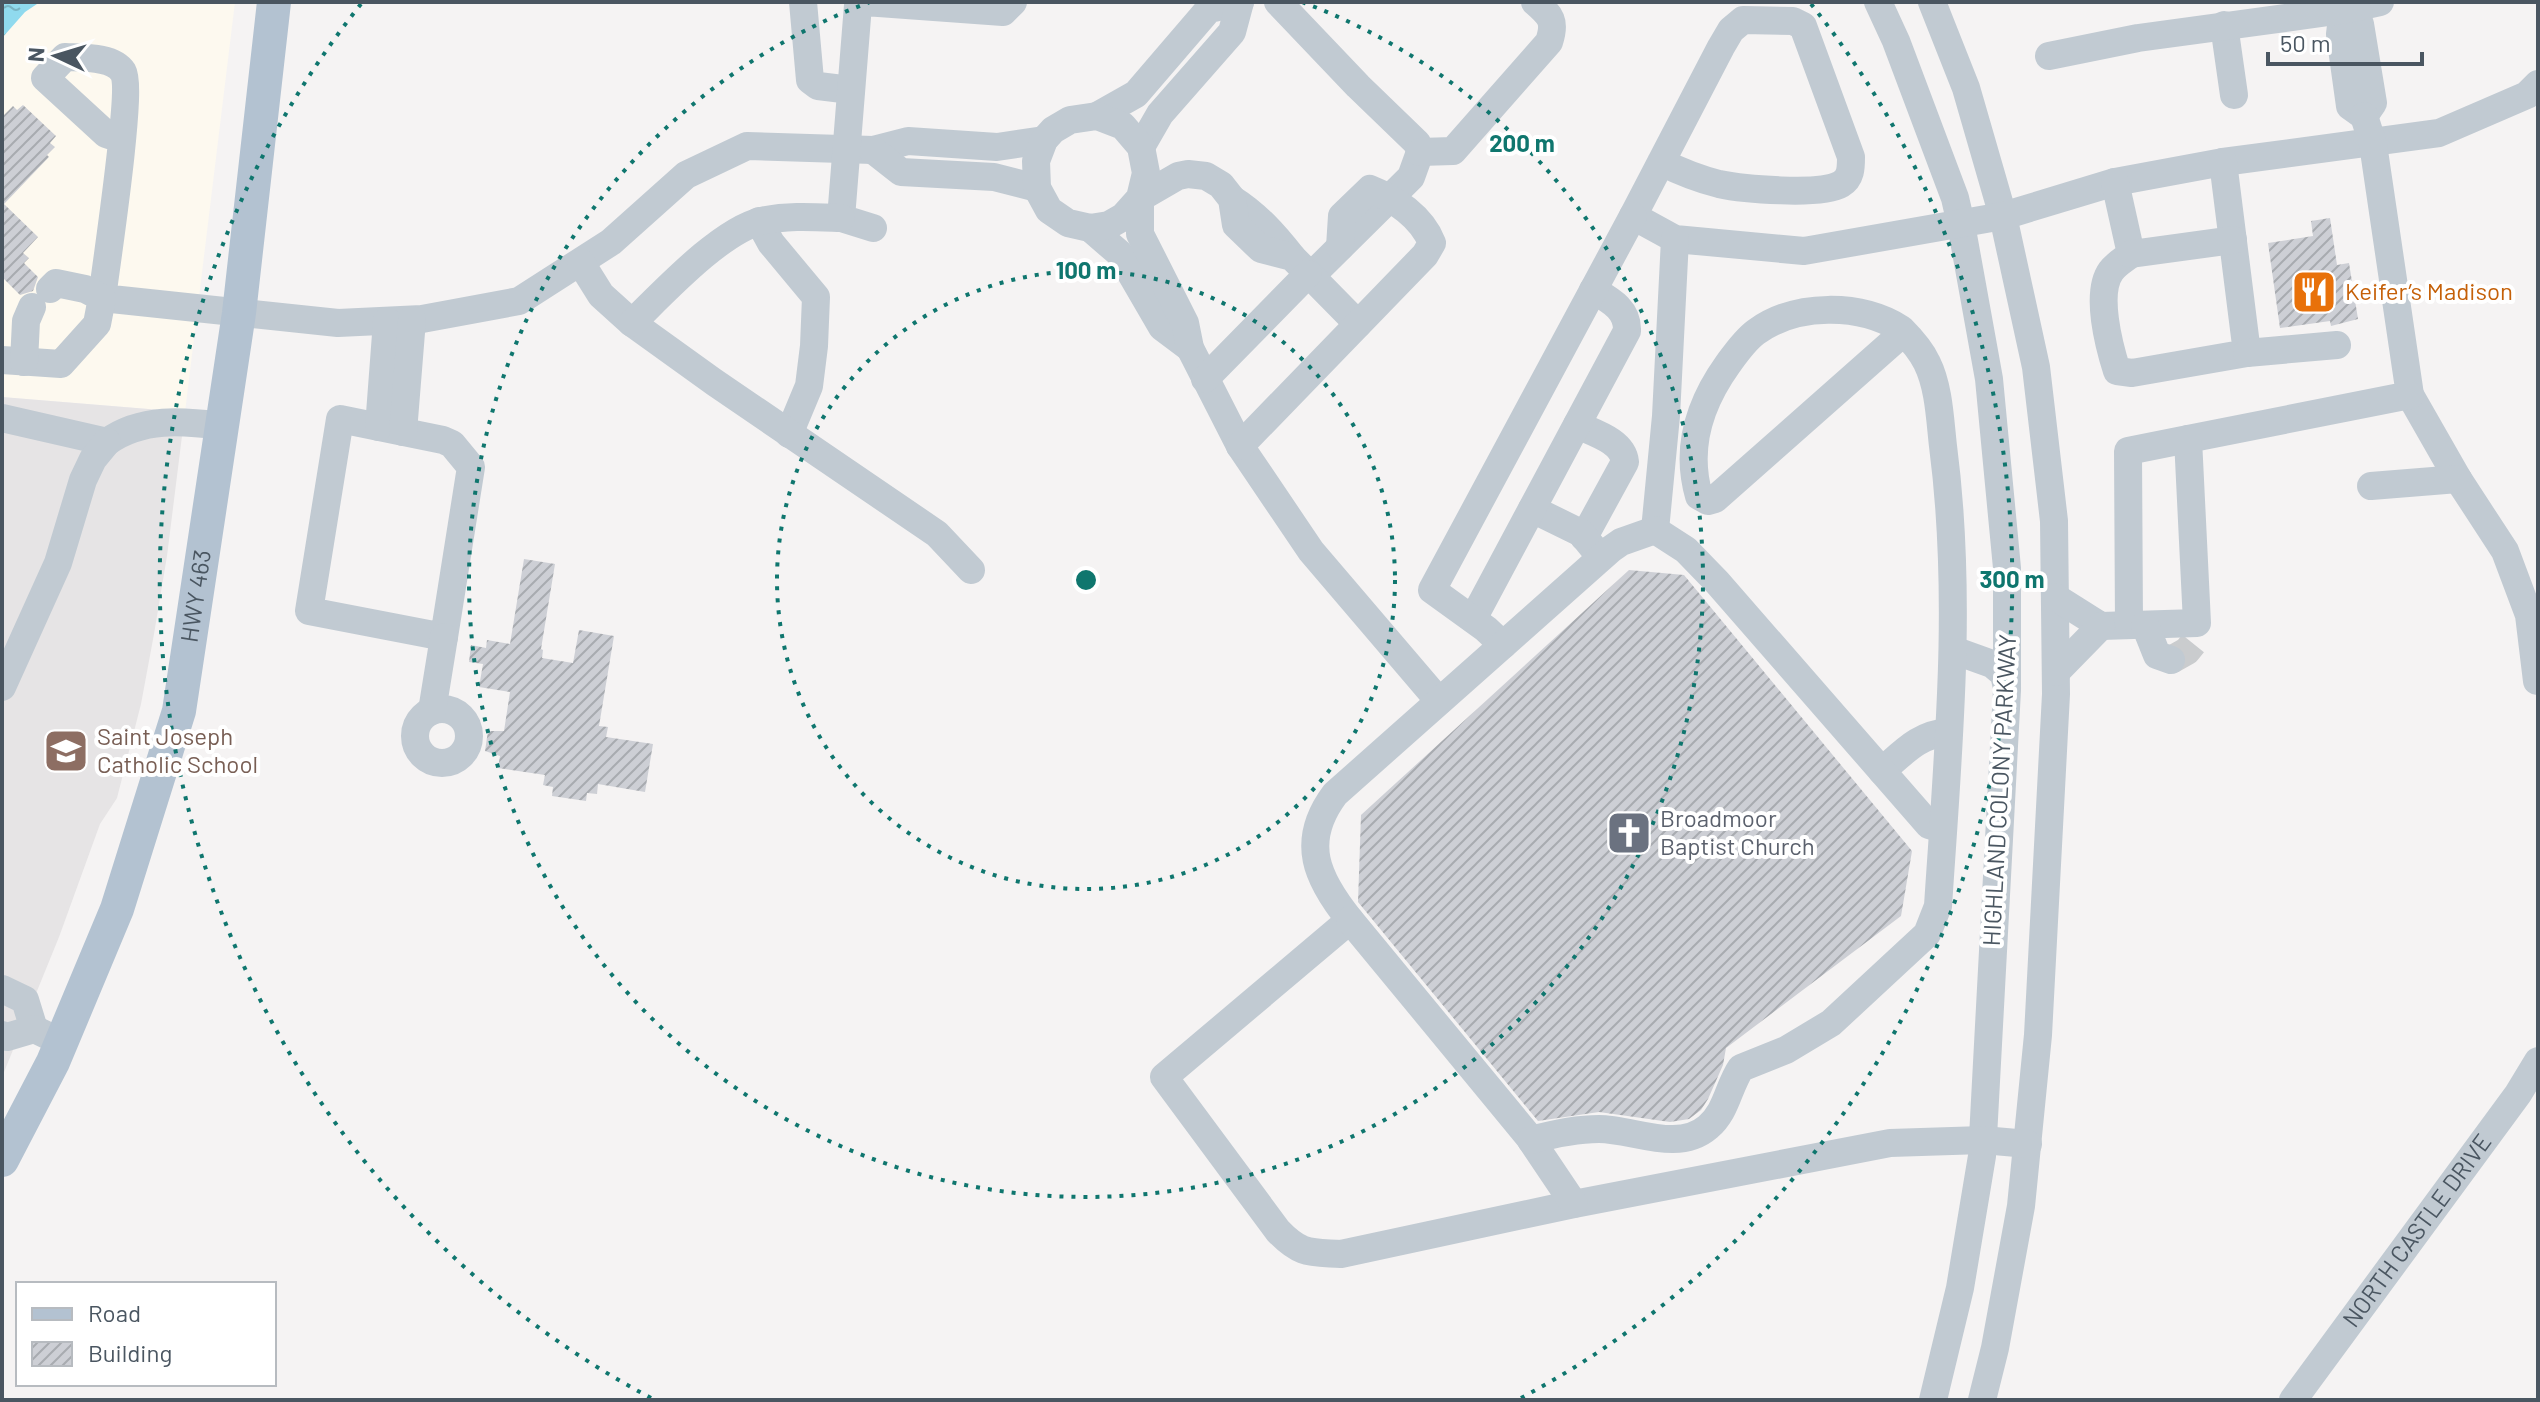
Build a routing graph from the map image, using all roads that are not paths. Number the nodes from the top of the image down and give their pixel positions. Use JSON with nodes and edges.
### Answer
{"nodes":[{"id":1,"x":274,"y":2,"type":"edge"},
{"id":2,"x":803,"y":2,"type":"edge"},
{"id":3,"x":1013,"y":2,"type":"edge"},
{"id":4,"x":1240,"y":2,"type":"edge"},
{"id":5,"x":1278,"y":2,"type":"edge"},
{"id":6,"x":1535,"y":2,"type":"edge"},
{"id":7,"x":1878,"y":2,"type":"edge"},
{"id":8,"x":1932,"y":2,"type":"edge"},
{"id":9,"x":2380,"y":2,"type":"edge"},
{"id":10,"x":856,"y":4,"type":"edge"},
{"id":11,"x":2299,"y":8,"type":"edge"},
{"id":12,"x":2343,"y":10,"type":"junction"},
{"id":13,"x":2224,"y":25,"type":"junction"},
{"id":14,"x":2049,"y":56,"type":"dead end"},
{"id":15,"x":2538,"y":84,"type":"edge"},
{"id":16,"x":851,"y":90,"type":"junction"},
{"id":17,"x":2234,"y":95,"type":"dead end"},
{"id":18,"x":1097,"y":116,"type":"junction"},
{"id":19,"x":121,"y":139,"type":"dead end"},
{"id":20,"x":1044,"y":140,"type":"junction"},
{"id":21,"x":2373,"y":144,"type":"junction"},
{"id":22,"x":1141,"y":147,"type":"junction"},
{"id":23,"x":860,"y":150,"type":"junction"},
{"id":24,"x":1420,"y":152,"type":"junction"},
{"id":25,"x":1661,"y":162,"type":"junction"},
{"id":26,"x":2223,"y":162,"type":"junction"},
{"id":27,"x":2115,"y":182,"type":"junction"},
{"id":28,"x":1037,"y":188,"type":"junction"},
{"id":29,"x":1140,"y":198,"type":"junction"},
{"id":30,"x":1390,"y":198,"type":"junction"},
{"id":31,"x":1633,"y":216,"type":"junction"},
{"id":32,"x":2003,"y":216,"type":"junction"},
{"id":33,"x":841,"y":218,"type":"junction"},
{"id":34,"x":759,"y":221,"type":"junction"},
{"id":35,"x":1961,"y":224,"type":"junction"},
{"id":36,"x":873,"y":228,"type":"dead end"},
{"id":37,"x":1090,"y":228,"type":"junction"},
{"id":38,"x":1675,"y":239,"type":"junction"},
{"id":39,"x":2233,"y":240,"type":"junction"},
{"id":40,"x":2131,"y":254,"type":"junction"},
{"id":41,"x":581,"y":263,"type":"junction"},
{"id":42,"x":1304,"y":269,"type":"junction"},
{"id":43,"x":1593,"y":290,"type":"junction"},
{"id":44,"x":102,"y":298,"type":"junction"},
{"id":45,"x":239,"y":313,"type":"junction"},
{"id":46,"x":400,"y":321,"type":"junction"},
{"id":47,"x":632,"y":323,"type":"junction"},
{"id":48,"x":1358,"y":324,"type":"junction"},
{"id":49,"x":1904,"y":332,"type":"junction"},
{"id":50,"x":2337,"y":345,"type":"dead end"},
{"id":51,"x":1190,"y":348,"type":"junction"},
{"id":52,"x":2247,"y":353,"type":"junction"},
{"id":53,"x":13,"y":361,"type":"edge"},
{"id":54,"x":1205,"y":379,"type":"junction"},
{"id":55,"x":2410,"y":395,"type":"junction"},
{"id":56,"x":2,"y":418,"type":"edge"},
{"id":57,"x":1577,"y":425,"type":"junction"},
{"id":58,"x":222,"y":426,"type":"junction"},
{"id":59,"x":391,"y":430,"type":"junction"},
{"id":60,"x":789,"y":434,"type":"junction"},
{"id":61,"x":2188,"y":439,"type":"junction"},
{"id":62,"x":107,"y":442,"type":"junction"},
{"id":63,"x":1240,"y":446,"type":"junction"},
{"id":64,"x":2458,"y":479,"type":"junction"},
{"id":65,"x":2371,"y":486,"type":"dead end"},
{"id":66,"x":1532,"y":509,"type":"junction"},
{"id":67,"x":1655,"y":530,"type":"junction"},
{"id":68,"x":1592,"y":547,"type":"junction"},
{"id":69,"x":971,"y":570,"type":"dead end"},
{"id":70,"x":2055,"y":597,"type":"junction"},
{"id":71,"x":1473,"y":619,"type":"junction"},
{"id":72,"x":2125,"y":625,"type":"junction"},
{"id":73,"x":444,"y":637,"type":"junction"},
{"id":74,"x":1503,"y":645,"type":"junction"},
{"id":75,"x":1953,"y":650,"type":"junction"},
{"id":76,"x":2171,"y":660,"type":"dead end"},
{"id":77,"x":2056,"y":672,"type":"junction"},
{"id":78,"x":2537,"y":681,"type":"edge"},
{"id":79,"x":2,"y":687,"type":"edge"},
{"id":80,"x":2007,"y":688,"type":"junction"},
{"id":81,"x":1439,"y":701,"type":"junction"},
{"id":82,"x":432,"y":711,"type":"dead end"},
{"id":83,"x":1949,"y":732,"type":"junction"},
{"id":84,"x":1882,"y":771,"type":"junction"},
{"id":85,"x":1943,"y":829,"type":"junction"},
{"id":86,"x":1350,"y":920,"type":"junction"},
{"id":87,"x":2,"y":989,"type":"edge"},
{"id":88,"x":2,"y":1035,"type":"edge"},
{"id":89,"x":48,"y":1035,"type":"junction"},
{"id":90,"x":2538,"y":1061,"type":"edge"},
{"id":91,"x":1531,"y":1140,"type":"junction"},
{"id":92,"x":1983,"y":1140,"type":"junction"},
{"id":93,"x":2028,"y":1144,"type":"junction"},
{"id":94,"x":2,"y":1160,"type":"edge"},
{"id":95,"x":1574,"y":1204,"type":"junction"},
{"id":96,"x":1933,"y":1400,"type":"edge"},
{"id":97,"x":1982,"y":1400,"type":"edge"},
{"id":98,"x":2293,"y":1400,"type":"edge"}],
"edges":[{"from":1,"to":45,"type":"main road","name":"HWY 463"},
{"from":2,"to":16,"type":"street"},
{"from":3,"to":10,"type":"street"},
{"from":4,"to":18,"type":"street"},
{"from":4,"to":22,"type":"street"},
{"from":5,"to":24,"type":"street"},
{"from":6,"to":24,"type":"street"},
{"from":7,"to":35,"type":"street","name":"HIGHLAND COLONY PARKWAY"},
{"from":8,"to":32,"type":"street","name":"HIGHLAND COLONY PARKWAY"},
{"from":9,"to":12,"type":"street"},
{"from":10,"to":16,"type":"street"},
{"from":11,"to":12,"type":"street"},
{"from":11,"to":13,"type":"street"},
{"from":12,"to":21,"type":"street"},
{"from":13,"to":14,"type":"street"},
{"from":13,"to":17,"type":"street"},
{"from":15,"to":21,"type":"street"},
{"from":16,"to":23,"type":"street"},
{"from":18,"to":20,"type":"street"},
{"from":18,"to":22,"type":"street"},
{"from":19,"to":44,"type":"street"},
{"from":20,"to":23,"type":"street"},
{"from":20,"to":28,"type":"street"},
{"from":21,"to":26,"type":"street"},
{"from":21,"to":55,"type":"street"},
{"from":22,"to":29,"type":"street"},
{"from":23,"to":28,"type":"street"},
{"from":23,"to":33,"type":"street"},
{"from":23,"to":41,"type":"street"},
{"from":24,"to":30,"type":"street"},
{"from":25,"to":25,"type":"street"},
{"from":25,"to":31,"type":"street"},
{"from":26,"to":27,"type":"street"},
{"from":26,"to":39,"type":"street"},
{"from":27,"to":32,"type":"street"},
{"from":27,"to":40,"type":"street"},
{"from":28,"to":37,"type":"street"},
{"from":29,"to":37,"type":"street"},
{"from":29,"to":42,"type":"street"},
{"from":29,"to":51,"type":"street"},
{"from":30,"to":42,"type":"street"},
{"from":30,"to":48,"type":"street"},
{"from":31,"to":38,"type":"street"},
{"from":31,"to":43,"type":"street"},
{"from":32,"to":35,"type":"street"},
{"from":32,"to":70,"type":"street","name":"HIGHLAND COLONY PARKWAY"},
{"from":33,"to":34,"type":"street"},
{"from":33,"to":36,"type":"street"},
{"from":34,"to":47,"type":"street"},
{"from":34,"to":60,"type":"street"},
{"from":35,"to":38,"type":"street"},
{"from":35,"to":80,"type":"street","name":"HIGHLAND COLONY PARKWAY"},
{"from":37,"to":51,"type":"street"},
{"from":38,"to":67,"type":"street"},
{"from":39,"to":40,"type":"street"},
{"from":39,"to":52,"type":"street"},
{"from":40,"to":52,"type":"street"},
{"from":41,"to":46,"type":"street"},
{"from":41,"to":47,"type":"street"},
{"from":42,"to":48,"type":"street"},
{"from":42,"to":54,"type":"street"},
{"from":43,"to":57,"type":"street"},
{"from":43,"to":71,"type":"street"},
{"from":44,"to":45,"type":"street"},
{"from":44,"to":53,"type":"street"},
{"from":44,"to":53,"type":"street"},
{"from":45,"to":46,"type":"street"},
{"from":45,"to":58,"type":"main road","name":"HWY 463"},
{"from":46,"to":59,"type":"street"},
{"from":47,"to":60,"type":"street"},
{"from":48,"to":63,"type":"street"},
{"from":49,"to":49,"type":"street"},
{"from":49,"to":75,"type":"street"},
{"from":50,"to":52,"type":"street"},
{"from":51,"to":54,"type":"street"},
{"from":54,"to":63,"type":"street"},
{"from":55,"to":61,"type":"street"},
{"from":55,"to":64,"type":"street"},
{"from":56,"to":62,"type":"street"},
{"from":57,"to":66,"type":"street"},
{"from":57,"to":68,"type":"street"},
{"from":58,"to":62,"type":"street"},
{"from":58,"to":89,"type":"main road","name":"HWY 463"},
{"from":59,"to":73,"type":"street"},
{"from":59,"to":73,"type":"street"},
{"from":60,"to":69,"type":"street"},
{"from":61,"to":72,"type":"street"},
{"from":61,"to":72,"type":"street"},
{"from":62,"to":79,"type":"street"},
{"from":63,"to":81,"type":"street"},
{"from":64,"to":65,"type":"street"},
{"from":64,"to":78,"type":"street"},
{"from":66,"to":68,"type":"street"},
{"from":66,"to":71,"type":"street"},
{"from":67,"to":68,"type":"street"},
{"from":67,"to":84,"type":"street"},
{"from":68,"to":74,"type":"street"},
{"from":70,"to":72,"type":"street"},
{"from":70,"to":77,"type":"street","name":"HIGHLAND COLONY PARKWAY"},
{"from":71,"to":74,"type":"street"},
{"from":72,"to":76,"type":"street"},
{"from":72,"to":77,"type":"street"},
{"from":73,"to":82,"type":"street"},
{"from":74,"to":81,"type":"street"},
{"from":75,"to":80,"type":"street"},
{"from":75,"to":83,"type":"street"},
{"from":77,"to":93,"type":"street","name":"HIGHLAND COLONY PARKWAY"},
{"from":80,"to":92,"type":"street","name":"HIGHLAND COLONY PARKWAY"},
{"from":81,"to":86,"type":"street"},
{"from":83,"to":84,"type":"street"},
{"from":83,"to":85,"type":"street"},
{"from":84,"to":85,"type":"street"},
{"from":85,"to":91,"type":"street"},
{"from":86,"to":91,"type":"street"},
{"from":86,"to":95,"type":"street"},
{"from":87,"to":89,"type":"street"},
{"from":88,"to":89,"type":"street"},
{"from":89,"to":94,"type":"main road","name":"HWY 463"},
{"from":90,"to":98,"type":"street","name":"NORTH CASTLE DRIVE"},
{"from":91,"to":95,"type":"street"},
{"from":92,"to":93,"type":"street"},
{"from":92,"to":95,"type":"street"},
{"from":92,"to":96,"type":"street","name":"HIGHLAND COLONY PARKWAY"},
{"from":93,"to":97,"type":"street","name":"HIGHLAND COLONY PARKWAY"}]}
